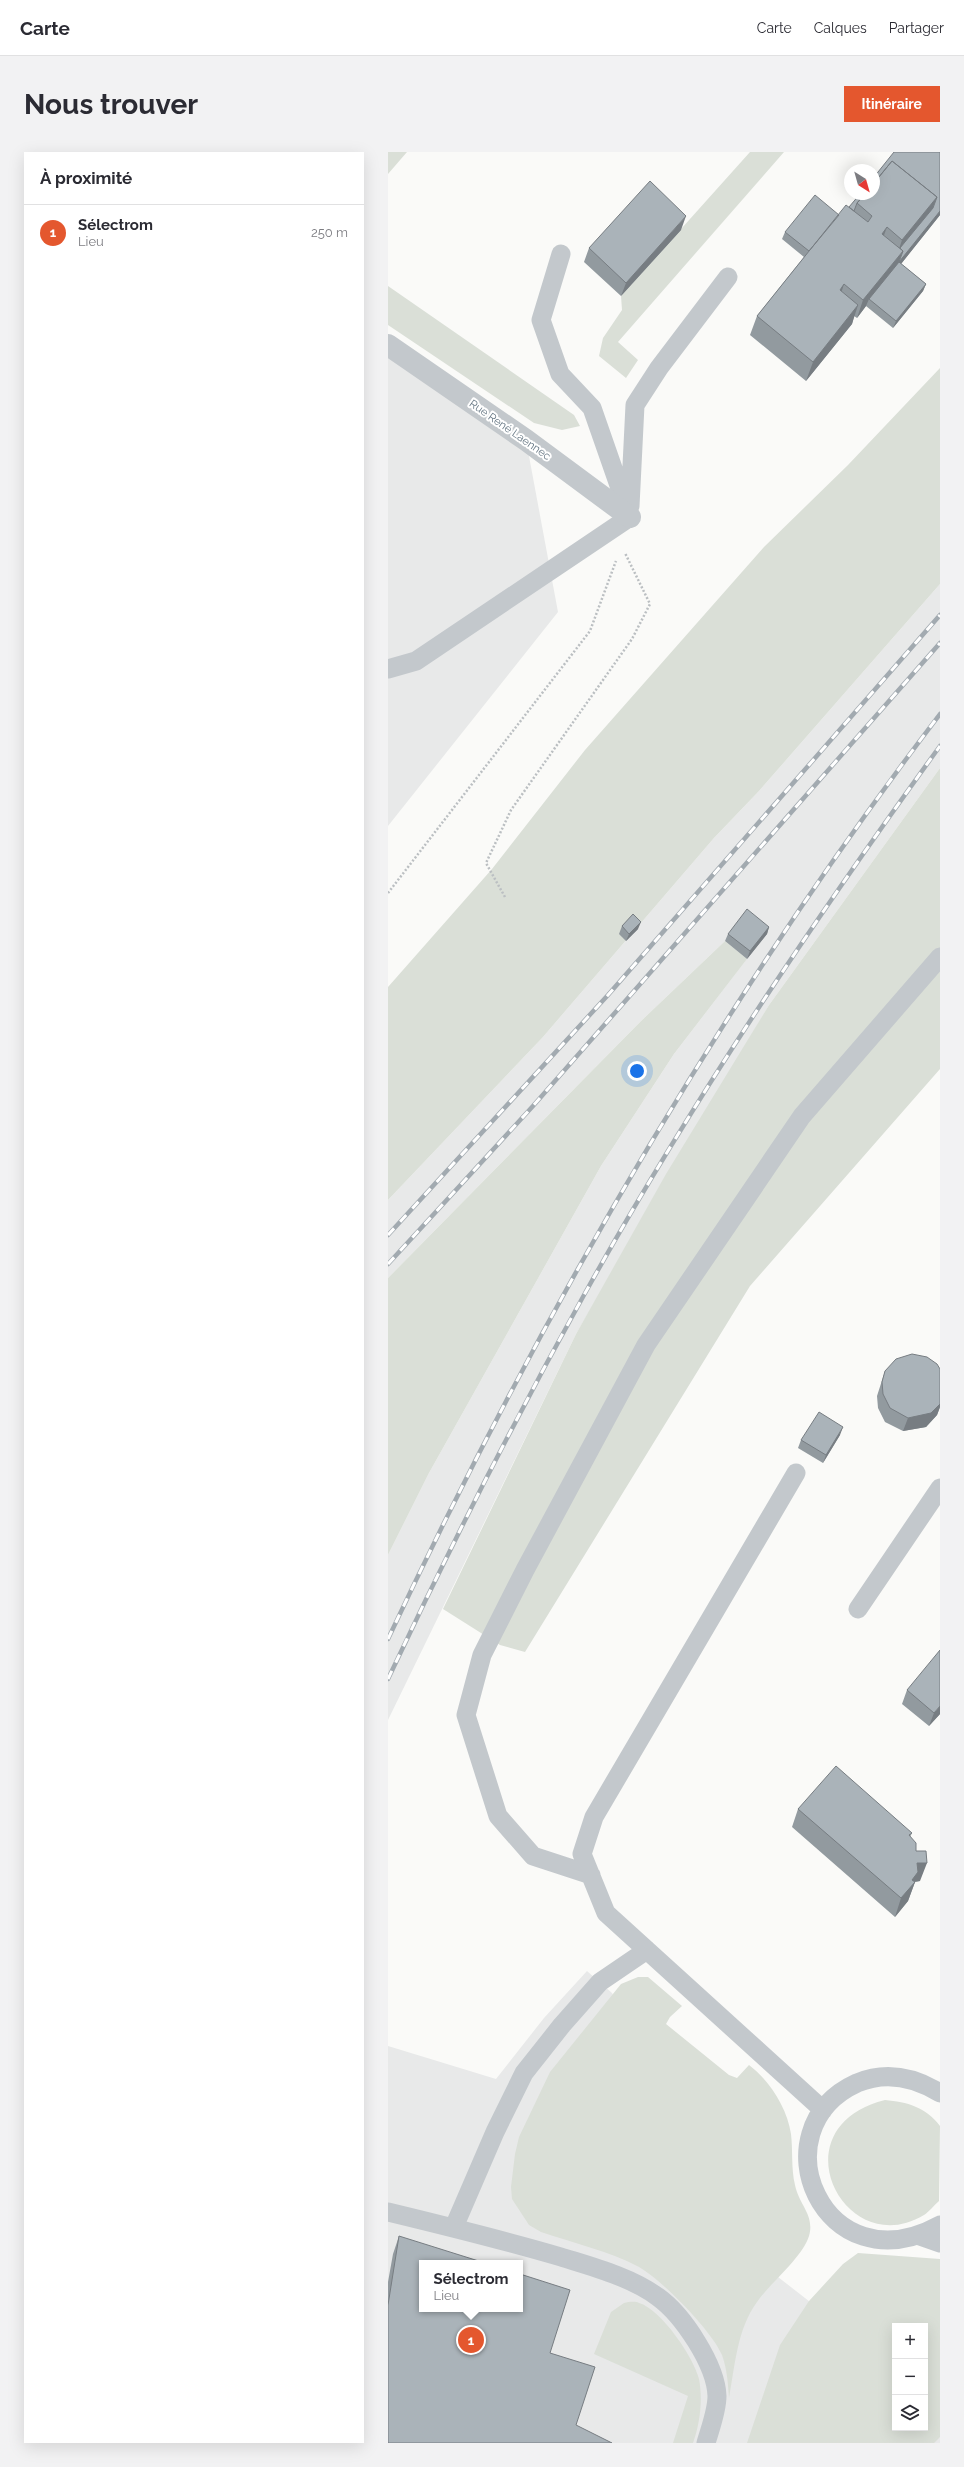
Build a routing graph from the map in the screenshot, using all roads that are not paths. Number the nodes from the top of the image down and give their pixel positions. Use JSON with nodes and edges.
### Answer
{"nodes":[{"id":1,"x":561,"y":254,"type":"dead end"},
{"id":2,"x":728,"y":277,"type":"dead end"},
{"id":3,"x":388,"y":345,"type":"edge"},
{"id":4,"x":630,"y":517,"type":"junction"},
{"id":5,"x":388,"y":669,"type":"edge"},
{"id":6,"x":940,"y":957,"type":"edge"},
{"id":7,"x":796,"y":1473,"type":"dead end"},
{"id":8,"x":940,"y":1488,"type":"edge"},
{"id":9,"x":858,"y":1609,"type":"dead end"},
{"id":10,"x":591,"y":1875,"type":"junction"},
{"id":11,"x":647,"y":1950,"type":"junction"},
{"id":12,"x":940,"y":2093,"type":"edge"},
{"id":13,"x":823,"y":2110,"type":"junction"},
{"id":14,"x":388,"y":2212,"type":"edge"},
{"id":15,"x":940,"y":2225,"type":"edge"},
{"id":16,"x":454,"y":2227,"type":"junction"},
{"id":17,"x":920,"y":2236,"type":"junction"},
{"id":18,"x":940,"y":2243,"type":"edge"},
{"id":19,"x":706,"y":2443,"type":"edge"}],
"edges":[{"from":1,"to":4,"type":"lane"},
{"from":2,"to":4,"type":"lane"},
{"from":3,"to":4,"type":"street","name":"Rue René Laennec"},
{"from":4,"to":5,"type":"lane"},
{"from":6,"to":10,"type":"lane"},
{"from":7,"to":10,"type":"lane"},
{"from":8,"to":9,"type":"lane"},
{"from":10,"to":11,"type":"lane"},
{"from":11,"to":13,"type":"lane"},
{"from":11,"to":16,"type":"lane"},
{"from":12,"to":13,"type":"lane"},
{"from":13,"to":17,"type":"lane"},
{"from":14,"to":16,"type":"lane"},
{"from":15,"to":17,"type":"lane"},
{"from":16,"to":19,"type":"lane"},
{"from":17,"to":18,"type":"lane"}]}
